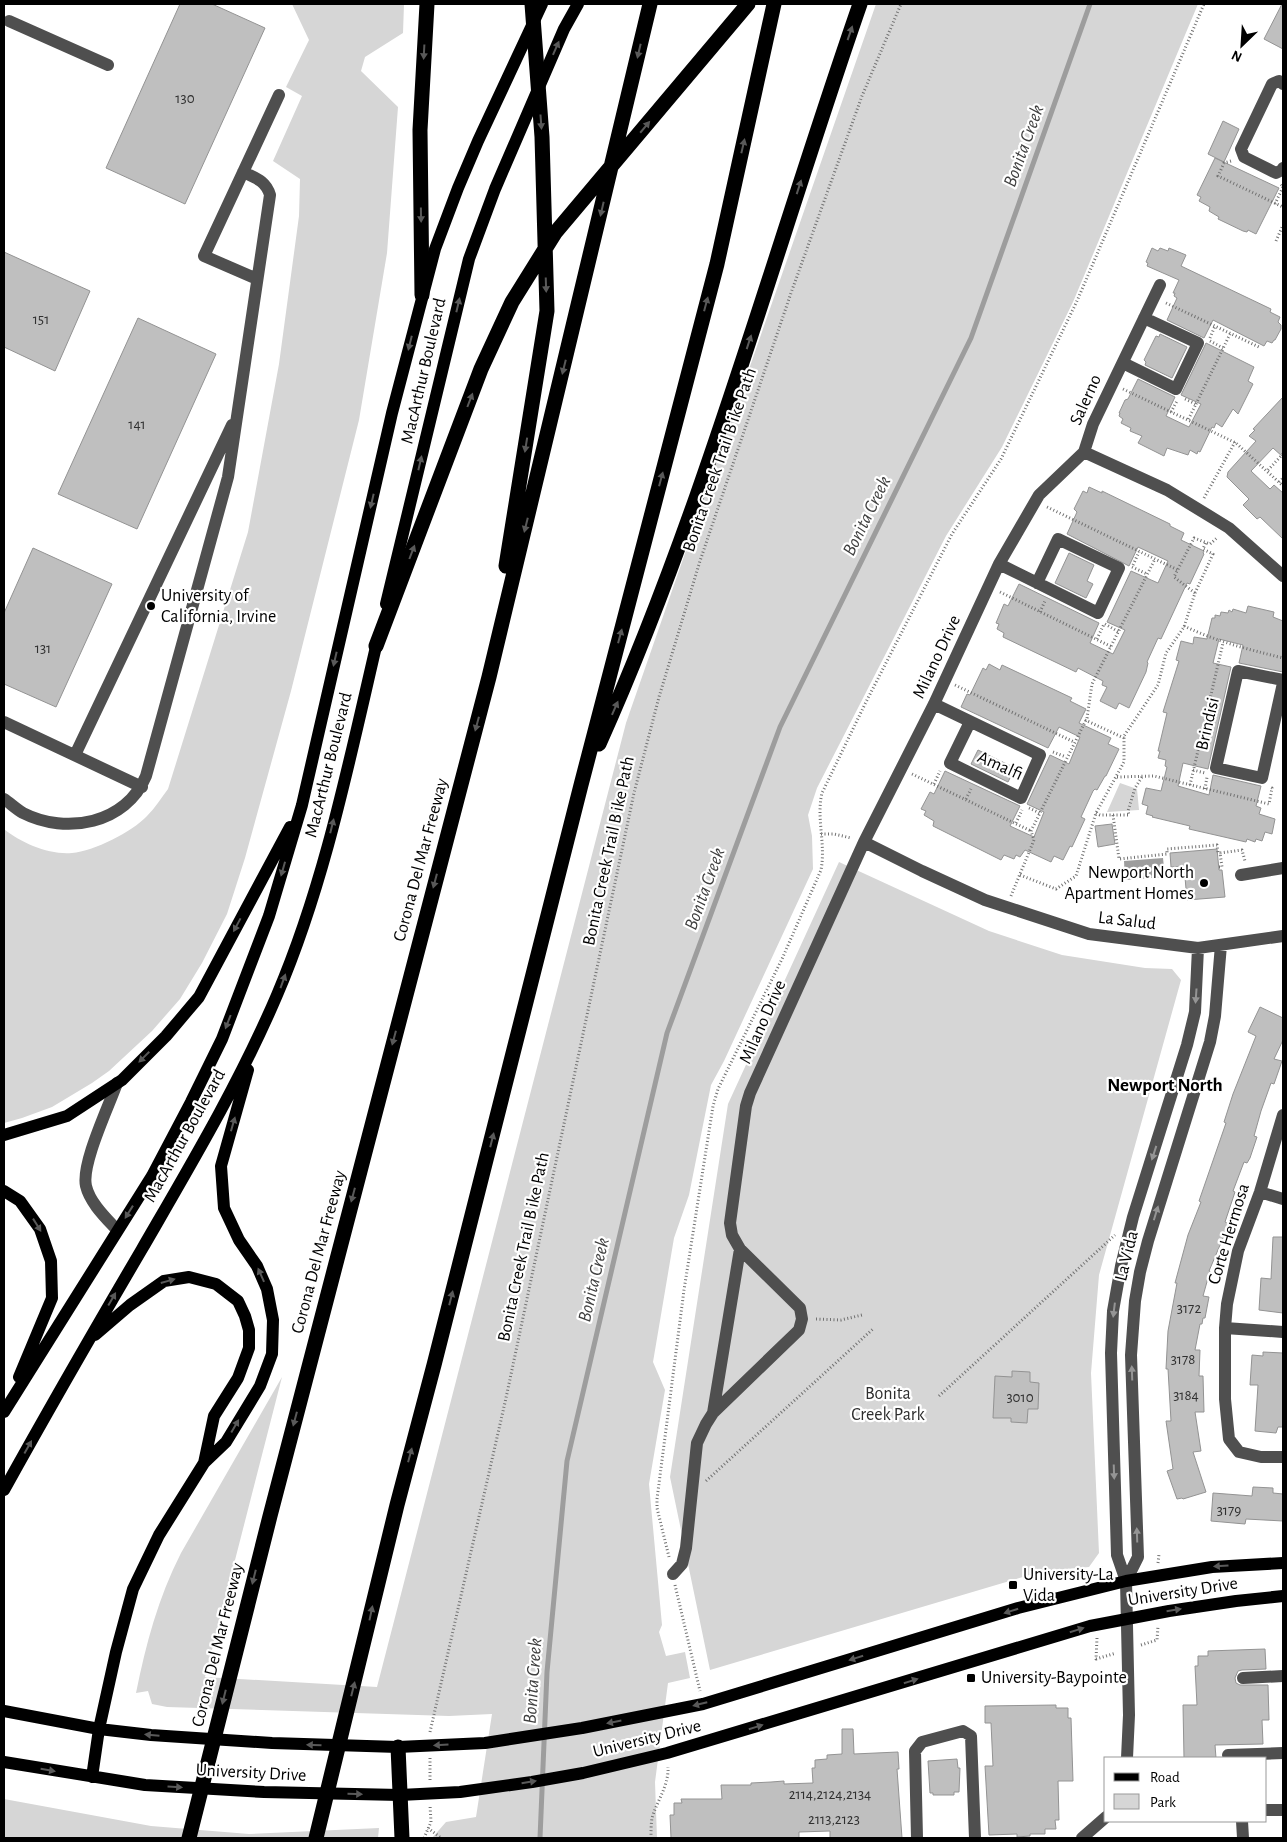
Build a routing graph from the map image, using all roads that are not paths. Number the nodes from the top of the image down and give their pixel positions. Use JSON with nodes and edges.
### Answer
{"nodes":[{"id":1,"x":427,"y":4,"type":"edge"},
{"id":2,"x":532,"y":4,"type":"edge"},
{"id":3,"x":542,"y":4,"type":"edge"},
{"id":4,"x":578,"y":4,"type":"edge"},
{"id":5,"x":650,"y":4,"type":"edge"},
{"id":6,"x":748,"y":4,"type":"edge"},
{"id":7,"x":774,"y":4,"type":"edge"},
{"id":8,"x":860,"y":4,"type":"edge"},
{"id":9,"x":9,"y":21,"type":"dead end"},
{"id":10,"x":108,"y":65,"type":"dead end"},
{"id":11,"x":1283,"y":84,"type":"edge"},
{"id":12,"x":278,"y":95,"type":"dead end"},
{"id":13,"x":1283,"y":168,"type":"edge"},
{"id":14,"x":243,"y":172,"type":"junction"},
{"id":15,"x":257,"y":279,"type":"junction"},
{"id":16,"x":1160,"y":285,"type":"dead end"},
{"id":17,"x":422,"y":296,"type":"junction"},
{"id":18,"x":1144,"y":318,"type":"junction"},
{"id":19,"x":1123,"y":363,"type":"junction"},
{"id":20,"x":237,"y":414,"type":"junction"},
{"id":21,"x":1084,"y":452,"type":"junction"},
{"id":22,"x":999,"y":564,"type":"junction"},
{"id":23,"x":1283,"y":576,"type":"edge"},
{"id":24,"x":1036,"y":583,"type":"junction"},
{"id":25,"x":376,"y":646,"type":"junction"},
{"id":26,"x":489,"y":676,"type":"junction"},
{"id":27,"x":1283,"y":682,"type":"edge"},
{"id":28,"x":934,"y":704,"type":"junction"},
{"id":29,"x":4,"y":722,"type":"edge"},
{"id":30,"x":970,"y":722,"type":"junction"},
{"id":31,"x":1278,"y":734,"type":"edge"},
{"id":32,"x":75,"y":755,"type":"junction"},
{"id":33,"x":581,"y":785,"type":"junction"},
{"id":34,"x":142,"y":786,"type":"junction"},
{"id":35,"x":4,"y":798,"type":"edge"},
{"id":36,"x":302,"y":805,"type":"junction"},
{"id":37,"x":864,"y":842,"type":"junction"},
{"id":38,"x":1283,"y":868,"type":"edge"},
{"id":39,"x":1245,"y":874,"type":"road end"},
{"id":40,"x":1283,"y":936,"type":"edge"},
{"id":41,"x":1221,"y":945,"type":"junction"},
{"id":42,"x":1198,"y":948,"type":"junction"},
{"id":43,"x":257,"y":1041,"type":"junction"},
{"id":44,"x":118,"y":1083,"type":"junction"},
{"id":45,"x":1283,"y":1115,"type":"edge"},
{"id":46,"x":4,"y":1135,"type":"edge"},
{"id":47,"x":4,"y":1191,"type":"edge"},
{"id":48,"x":1260,"y":1192,"type":"junction"},
{"id":49,"x":1283,"y":1199,"type":"edge"},
{"id":50,"x":117,"y":1230,"type":"junction"},
{"id":51,"x":740,"y":1249,"type":"junction"},
{"id":52,"x":1225,"y":1328,"type":"junction"},
{"id":53,"x":1283,"y":1332,"type":"edge"},
{"id":54,"x":87,"y":1342,"type":"junction"},
{"id":55,"x":5,"y":1410,"type":"edge"},
{"id":56,"x":713,"y":1413,"type":"junction"},
{"id":57,"x":1283,"y":1457,"type":"edge"},
{"id":58,"x":204,"y":1463,"type":"junction"},
{"id":59,"x":4,"y":1490,"type":"edge"},
{"id":60,"x":1283,"y":1563,"type":"edge"},
{"id":61,"x":673,"y":1574,"type":"dead end"},
{"id":62,"x":1126,"y":1582,"type":"junction"},
{"id":63,"x":1283,"y":1596,"type":"edge"},
{"id":64,"x":1256,"y":1599,"type":"junction"},
{"id":65,"x":1283,"y":1602,"type":"edge"},
{"id":66,"x":1126,"y":1618,"type":"junction"},
{"id":67,"x":1283,"y":1676,"type":"edge"},
{"id":68,"x":1243,"y":1678,"type":"dead end"},
{"id":69,"x":4,"y":1711,"type":"edge"},
{"id":70,"x":99,"y":1729,"type":"junction"},
{"id":71,"x":398,"y":1747,"type":"junction"},
{"id":72,"x":1283,"y":1753,"type":"edge"},
{"id":73,"x":1228,"y":1755,"type":"dead end"},
{"id":74,"x":1127,"y":1757,"type":"edge"},
{"id":75,"x":4,"y":1762,"type":"edge"},
{"id":76,"x":92,"y":1777,"type":"junction"},
{"id":77,"x":400,"y":1795,"type":"junction"},
{"id":78,"x":1267,"y":1810,"type":"edge"},
{"id":79,"x":1283,"y":1810,"type":"edge"},
{"id":80,"x":1104,"y":1819,"type":"edge"},
{"id":81,"x":1242,"y":1822,"type":"edge"},
{"id":82,"x":189,"y":1838,"type":"edge"},
{"id":83,"x":316,"y":1838,"type":"edge"},
{"id":84,"x":402,"y":1838,"type":"edge"},
{"id":85,"x":917,"y":1838,"type":"edge"},
{"id":86,"x":975,"y":1838,"type":"edge"},
{"id":87,"x":1082,"y":1838,"type":"edge"},
{"id":88,"x":1243,"y":1838,"type":"edge"}],
"edges":[{"from":1,"to":17,"type":"highway","one_way":true},
{"from":2,"to":26,"type":"highway","one_way":true},
{"from":3,"to":17,"type":"main road","name":"MacArthur Boulevard"},
{"from":25,"to":4,"type":"main road","name":"MacArthur Boulevard","one_way":true},
{"from":5,"to":26,"type":"highway","one_way":true},
{"from":25,"to":6,"type":"highway","one_way":true},
{"from":33,"to":7,"type":"highway","one_way":true},
{"from":33,"to":8,"type":"highway","one_way":true},
{"from":9,"to":10,"type":"street"},
{"from":11,"to":13,"type":"street"},
{"from":12,"to":14,"type":"street"},
{"from":14,"to":15,"type":"street"},
{"from":14,"to":15,"type":"street"},
{"from":15,"to":20,"type":"street"},
{"from":16,"to":18,"type":"street","name":"Salerno"},
{"from":17,"to":36,"type":"main road","name":"MacArthur Boulevard","one_way":true},
{"from":18,"to":19,"type":"street","name":"Salerno"},
{"from":18,"to":19,"type":"street","name":"Salerno"},
{"from":19,"to":21,"type":"street","name":"Salerno"},
{"from":20,"to":32,"type":"street"},
{"from":20,"to":34,"type":"street"},
{"from":21,"to":22,"type":"street","name":"Milano Drive"},
{"from":21,"to":23,"type":"street"},
{"from":22,"to":24,"type":"street"},
{"from":22,"to":28,"type":"street","name":"Milano Drive"},
{"from":24,"to":24,"type":"street"},
{"from":43,"to":25,"type":"main road","name":"MacArthur Boulevard","one_way":true},
{"from":26,"to":82,"type":"highway","name":"Corona Del Mar Freeway","one_way":true},
{"from":27,"to":31,"type":"street","name":"Brindisi"},
{"from":27,"to":31,"type":"street","name":"Brindisi"},
{"from":28,"to":30,"type":"street","name":"Amalfi"},
{"from":28,"to":37,"type":"street","name":"Milano Drive"},
{"from":29,"to":32,"type":"street"},
{"from":30,"to":30,"type":"street","name":"Amalfi"},
{"from":32,"to":34,"type":"street"},
{"from":83,"to":33,"type":"highway","one_way":true},
{"from":34,"to":35,"type":"street"},
{"from":36,"to":44,"type":"main road","one_way":true},
{"from":36,"to":50,"type":"main road","name":"MacArthur Boulevard","one_way":true},
{"from":37,"to":42,"type":"street","name":"La Salud"},
{"from":37,"to":51,"type":"street","name":"Milano Drive"},
{"from":38,"to":39,"type":"street"},
{"from":40,"to":41,"type":"street","name":"La Salud"},
{"from":41,"to":42,"type":"street","name":"La Salud"},
{"from":62,"to":41,"type":"street","name":"La Vida","one_way":true},
{"from":42,"to":62,"type":"street","name":"La Vida","one_way":true},
{"from":54,"to":43,"type":"main road","name":"MacArthur Boulevard","one_way":true},
{"from":58,"to":43,"type":"main road","one_way":true},
{"from":44,"to":46,"type":"main road"},
{"from":44,"to":50,"type":"street"},
{"from":45,"to":48,"type":"street","name":"Corte Hermosa"},
{"from":47,"to":55,"type":"main road","one_way":true},
{"from":48,"to":49,"type":"street"},
{"from":48,"to":52,"type":"street","name":"Corte Hermosa"},
{"from":50,"to":55,"type":"main road","name":"MacArthur Boulevard"},
{"from":51,"to":56,"type":"street"},
{"from":51,"to":56,"type":"street"},
{"from":52,"to":53,"type":"street"},
{"from":52,"to":57,"type":"street","name":"Corte Hermosa"},
{"from":54,"to":58,"type":"main road","one_way":true},
{"from":59,"to":54,"type":"main road","name":"MacArthur Boulevard","one_way":true},
{"from":56,"to":61,"type":"street"},
{"from":58,"to":70,"type":"main road"},
{"from":60,"to":62,"type":"main road","name":"University Drive","one_way":true},
{"from":62,"to":66,"type":"street","name":"La Vida"},
{"from":62,"to":71,"type":"main road","name":"University Drive","one_way":true},
{"from":63,"to":64,"type":"main road","name":"University Drive"},
{"from":64,"to":65,"type":"main road"},
{"from":66,"to":64,"type":"main road","name":"University Drive","one_way":true},
{"from":66,"to":74,"type":"street","name":"La Vida"},
{"from":77,"to":66,"type":"main road","name":"University Drive","one_way":true},
{"from":67,"to":68,"type":"street"},
{"from":69,"to":70,"type":"main road","name":"University Drive"},
{"from":71,"to":70,"type":"main road","name":"University Drive","one_way":true},
{"from":70,"to":76,"type":"main road"},
{"from":71,"to":77,"type":"highway"},
{"from":72,"to":73,"type":"street"},
{"from":75,"to":76,"type":"main road","name":"University Drive","one_way":true},
{"from":76,"to":77,"type":"main road","name":"University Drive","one_way":true},
{"from":77,"to":84,"type":"highway"},
{"from":78,"to":79,"type":"street"},
{"from":80,"to":87,"type":"street"},
{"from":81,"to":88,"type":"street"},
{"from":85,"to":86,"type":"street"}]}
